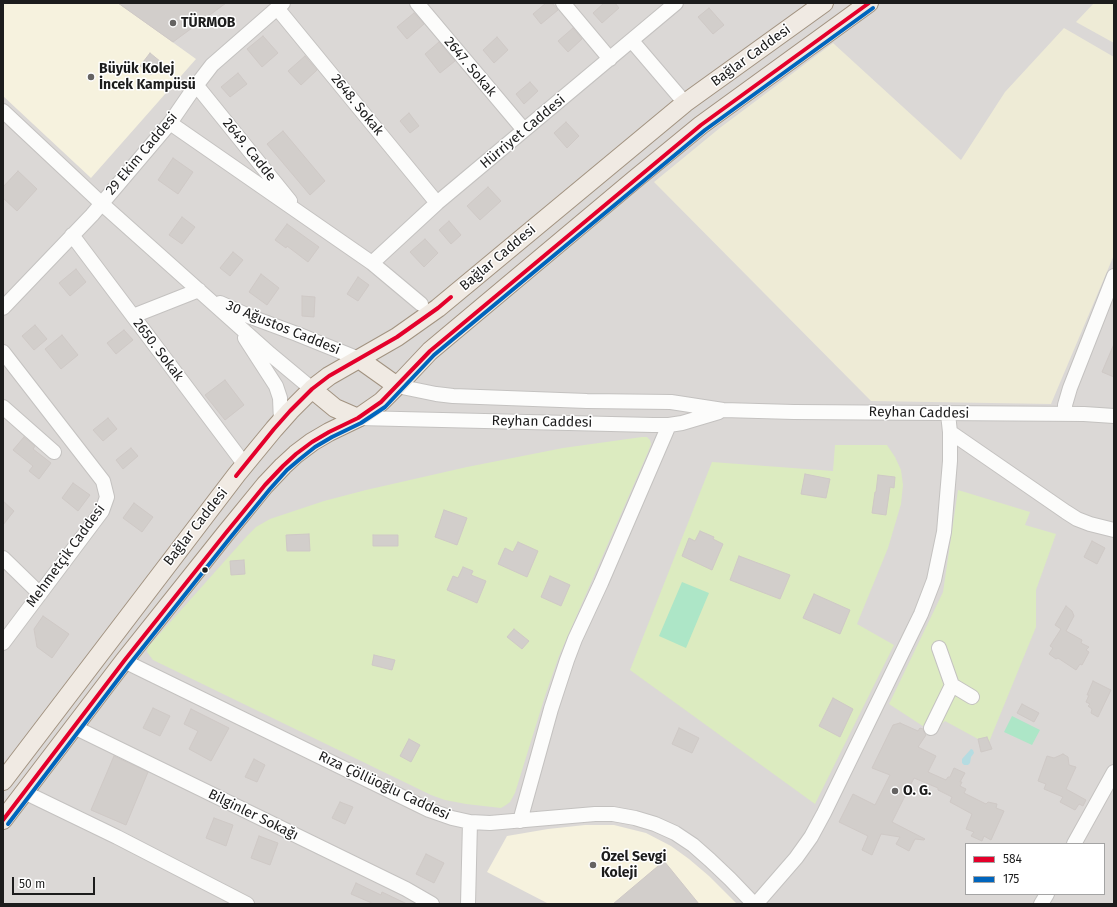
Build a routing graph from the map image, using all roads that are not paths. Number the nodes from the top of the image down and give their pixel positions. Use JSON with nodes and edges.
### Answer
{"nodes":[{"id":1,"x":417,"y":3,"type":"edge"},
{"id":2,"x":563,"y":3,"type":"edge"},
{"id":3,"x":676,"y":3,"type":"edge"},
{"id":4,"x":824,"y":3,"type":"edge"},
{"id":5,"x":869,"y":3,"type":"edge"},
{"id":6,"x":280,"y":5,"type":"edge"},
{"id":7,"x":632,"y":41,"type":"junction"},
{"id":8,"x":610,"y":59,"type":"junction"},
{"id":9,"x":197,"y":86,"type":"junction"},
{"id":10,"x":685,"y":103,"type":"junction"},
{"id":11,"x":6,"y":118,"type":"edge"},
{"id":12,"x":170,"y":123,"type":"junction"},
{"id":13,"x":524,"y":130,"type":"junction"},
{"id":14,"x":101,"y":203,"type":"junction"},
{"id":15,"x":437,"y":203,"type":"junction"},
{"id":16,"x":300,"y":214,"type":"junction"},
{"id":17,"x":72,"y":236,"type":"junction"},
{"id":18,"x":372,"y":263,"type":"junction"},
{"id":19,"x":1114,"y":276,"type":"edge"},
{"id":20,"x":203,"y":294,"type":"junction"},
{"id":21,"x":422,"y":304,"type":"dead end"},
{"id":22,"x":3,"y":308,"type":"edge"},
{"id":23,"x":133,"y":316,"type":"junction"},
{"id":24,"x":232,"y":320,"type":"junction"},
{"id":25,"x":3,"y":352,"type":"edge"},
{"id":26,"x":358,"y":359,"type":"junction"},
{"id":27,"x":397,"y":386,"type":"junction"},
{"id":28,"x":312,"y":389,"type":"junction"},
{"id":29,"x":3,"y":408,"type":"edge"},
{"id":30,"x":724,"y":410,"type":"junction"},
{"id":31,"x":948,"y":414,"type":"junction"},
{"id":32,"x":1064,"y":414,"type":"junction"},
{"id":33,"x":1114,"y":416,"type":"edge"},
{"id":34,"x":358,"y":418,"type":"junction"},
{"id":35,"x":281,"y":422,"type":"junction"},
{"id":36,"x":669,"y":425,"type":"junction"},
{"id":37,"x":950,"y":432,"type":"junction"},
{"id":38,"x":54,"y":452,"type":"dead end"},
{"id":39,"x":245,"y":465,"type":"junction"},
{"id":40,"x":1114,"y":530,"type":"edge"},
{"id":41,"x":3,"y":558,"type":"edge"},
{"id":42,"x":40,"y":594,"type":"junction"},
{"id":43,"x":3,"y":643,"type":"edge"},
{"id":44,"x":939,"y":648,"type":"dead end"},
{"id":45,"x":124,"y":661,"type":"junction"},
{"id":46,"x":952,"y":686,"type":"junction"},
{"id":47,"x":972,"y":698,"type":"dead end"},
{"id":48,"x":74,"y":726,"type":"junction"},
{"id":49,"x":931,"y":728,"type":"dead end"},
{"id":50,"x":1114,"y":772,"type":"edge"},
{"id":51,"x":3,"y":781,"type":"edge"},
{"id":52,"x":24,"y":792,"type":"junction"},
{"id":53,"x":3,"y":820,"type":"edge"},
{"id":54,"x":520,"y":821,"type":"junction"},
{"id":55,"x":470,"y":822,"type":"junction"},
{"id":56,"x":1075,"y":843,"type":"edge"},
{"id":57,"x":1046,"y":895,"type":"edge"},
{"id":58,"x":247,"y":904,"type":"edge"},
{"id":59,"x":432,"y":904,"type":"edge"},
{"id":60,"x":468,"y":904,"type":"edge"},
{"id":61,"x":754,"y":904,"type":"edge"},
{"id":62,"x":1042,"y":904,"type":"edge"}],
"edges":[{"from":1,"to":13,"type":"street","name":"2647. Sokak"},
{"from":2,"to":8,"type":"street"},
{"from":3,"to":7,"type":"street","name":"Hürriyet Caddesi"},
{"from":4,"to":10,"type":"main road","name":"Bağlar Caddesi"},
{"from":5,"to":27,"type":"main road","name":"Bağlar Caddesi"},
{"from":6,"to":9,"type":"street","name":"29 Ekim Caddesi"},
{"from":6,"to":15,"type":"street","name":"2648. Sokak"},
{"from":7,"to":8,"type":"street","name":"Hürriyet Caddesi"},
{"from":7,"to":10,"type":"street"},
{"from":8,"to":13,"type":"street","name":"Hürriyet Caddesi"},
{"from":9,"to":12,"type":"street","name":"29 Ekim Caddesi"},
{"from":9,"to":16,"type":"street","name":"2649. Cadde"},
{"from":10,"to":26,"type":"main road","name":"Bağlar Caddesi"},
{"from":11,"to":14,"type":"street","name":"30 Ağustos Caddesi"},
{"from":12,"to":14,"type":"street","name":"29 Ekim Caddesi"},
{"from":12,"to":16,"type":"street","name":"2649. Cadde"},
{"from":13,"to":15,"type":"street","name":"Hürriyet Caddesi"},
{"from":14,"to":17,"type":"street","name":"29 Ekim Caddesi"},
{"from":14,"to":20,"type":"street","name":"30 Ağustos Caddesi"},
{"from":15,"to":18,"type":"street","name":"Hürriyet Caddesi"},
{"from":16,"to":18,"type":"street","name":"2649. Cadde"},
{"from":17,"to":22,"type":"street","name":"29 Ekim Caddesi"},
{"from":17,"to":23,"type":"street","name":"2650. Sokak"},
{"from":18,"to":21,"type":"street","name":"2649. Cadde"},
{"from":19,"to":32,"type":"street"},
{"from":20,"to":23,"type":"street"},
{"from":20,"to":24,"type":"street","name":"30 Ağustos Caddesi"},
{"from":20,"to":26,"type":"street","name":"30 Ağustos Caddesi"},
{"from":23,"to":39,"type":"street","name":"2650. Sokak"},
{"from":24,"to":28,"type":"street","name":"30 Ağustos Caddesi"},
{"from":24,"to":35,"type":"street"},
{"from":25,"to":42,"type":"street","name":"Mehmetçik Caddesi"},
{"from":26,"to":27,"type":"main road"},
{"from":26,"to":28,"type":"main road","name":"Bağlar Caddesi"},
{"from":27,"to":30,"type":"street","name":"Reyhan Caddesi"},
{"from":27,"to":34,"type":"main road","name":"Bağlar Caddesi"},
{"from":28,"to":34,"type":"main road"},
{"from":28,"to":35,"type":"main road","name":"Bağlar Caddesi"},
{"from":29,"to":38,"type":"street"},
{"from":30,"to":31,"type":"street","name":"Reyhan Caddesi"},
{"from":30,"to":36,"type":"street","name":"Reyhan Caddesi"},
{"from":31,"to":32,"type":"street","name":"Reyhan Caddesi"},
{"from":31,"to":37,"type":"street"},
{"from":32,"to":33,"type":"street","name":"Reyhan Caddesi"},
{"from":34,"to":36,"type":"street","name":"Reyhan Caddesi"},
{"from":34,"to":45,"type":"main road","name":"Bağlar Caddesi"},
{"from":35,"to":39,"type":"main road","name":"Bağlar Caddesi"},
{"from":36,"to":54,"type":"street"},
{"from":37,"to":40,"type":"street"},
{"from":37,"to":61,"type":"street"},
{"from":39,"to":51,"type":"main road","name":"Bağlar Caddesi"},
{"from":41,"to":42,"type":"street"},
{"from":42,"to":43,"type":"street","name":"Mehmetçik Caddesi"},
{"from":44,"to":46,"type":"street"},
{"from":45,"to":48,"type":"main road","name":"Bağlar Caddesi"},
{"from":45,"to":55,"type":"street","name":"Rıza Çöllüoğlu Caddesi"},
{"from":46,"to":47,"type":"street"},
{"from":46,"to":49,"type":"street"},
{"from":48,"to":52,"type":"main road","name":"Bağlar Caddesi"},
{"from":48,"to":59,"type":"street","name":"Bilginler Sokağı"},
{"from":50,"to":56,"type":"street"},
{"from":52,"to":53,"type":"main road","name":"Bağlar Caddesi"},
{"from":52,"to":58,"type":"street"},
{"from":54,"to":55,"type":"street","name":"Rıza Çöllüoğlu Caddesi"},
{"from":54,"to":61,"type":"street","name":"Rıza Çöllüoğlu Caddesi"},
{"from":55,"to":60,"type":"street"},
{"from":57,"to":62,"type":"street"}]}
